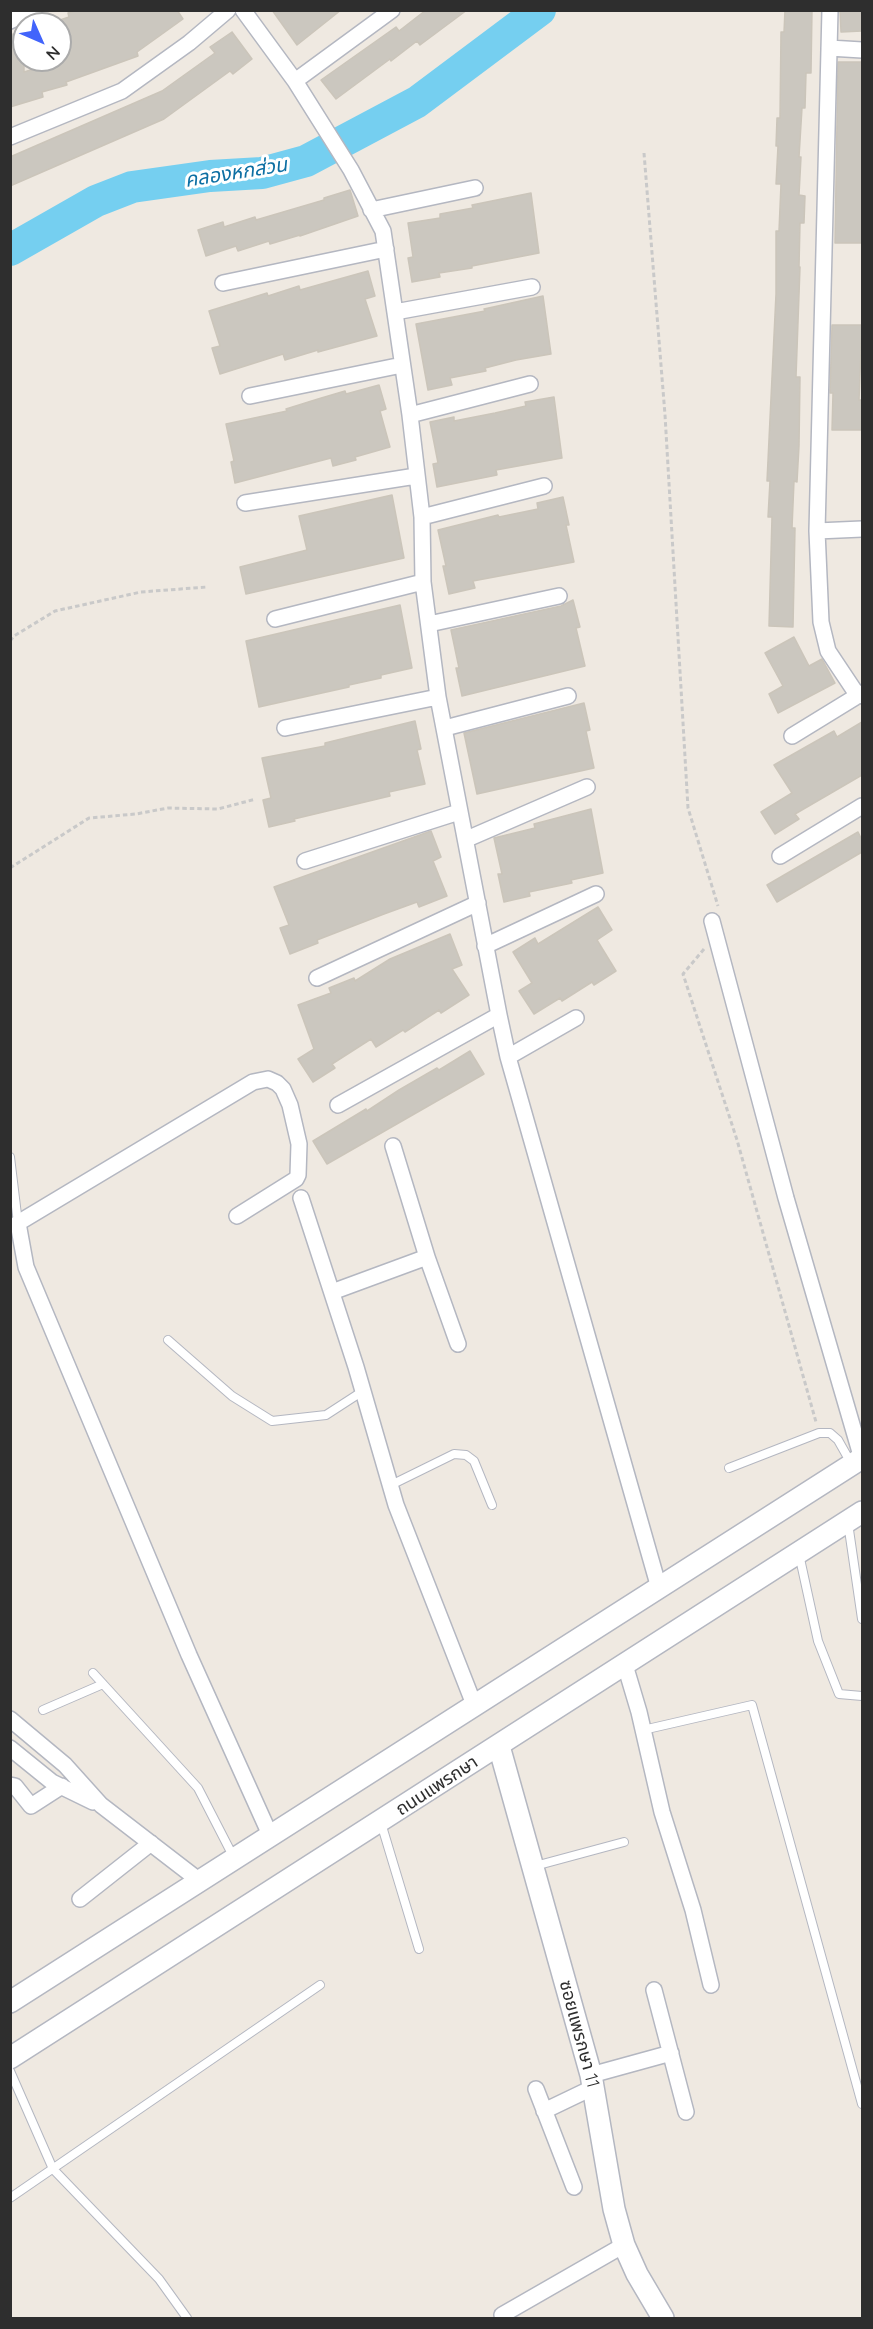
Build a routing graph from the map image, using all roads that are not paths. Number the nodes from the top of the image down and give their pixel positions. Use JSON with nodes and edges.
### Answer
{"nodes":[{"id":1,"x":34,"y":10,"type":"edge"},
{"id":2,"x":228,"y":10,"type":"edge"},
{"id":3,"x":243,"y":10,"type":"edge"},
{"id":4,"x":392,"y":10,"type":"edge"},
{"id":5,"x":830,"y":10,"type":"edge"},
{"id":6,"x":10,"y":21,"type":"edge"},
{"id":7,"x":830,"y":48,"type":"junction"},
{"id":8,"x":862,"y":50,"type":"edge"},
{"id":9,"x":295,"y":81,"type":"junction"},
{"id":10,"x":10,"y":137,"type":"edge"},
{"id":11,"x":475,"y":188,"type":"dead end"},
{"id":12,"x":371,"y":210,"type":"junction"},
{"id":13,"x":386,"y":249,"type":"junction"},
{"id":14,"x":223,"y":283,"type":"dead end"},
{"id":15,"x":532,"y":287,"type":"dead end"},
{"id":16,"x":395,"y":312,"type":"junction"},
{"id":17,"x":402,"y":364,"type":"junction"},
{"id":18,"x":530,"y":384,"type":"dead end"},
{"id":19,"x":250,"y":396,"type":"dead end"},
{"id":20,"x":410,"y":415,"type":"junction"},
{"id":21,"x":416,"y":476,"type":"junction"},
{"id":22,"x":544,"y":486,"type":"dead end"},
{"id":23,"x":245,"y":503,"type":"dead end"},
{"id":24,"x":422,"y":517,"type":"junction"},
{"id":25,"x":862,"y":529,"type":"edge"},
{"id":26,"x":817,"y":531,"type":"junction"},
{"id":27,"x":423,"y":582,"type":"junction"},
{"id":28,"x":559,"y":596,"type":"dead end"},
{"id":29,"x":275,"y":620,"type":"dead end"},
{"id":30,"x":429,"y":624,"type":"junction"},
{"id":31,"x":860,"y":694,"type":"edge"},
{"id":32,"x":438,"y":696,"type":"junction"},
{"id":33,"x":568,"y":696,"type":"dead end"},
{"id":34,"x":285,"y":728,"type":"dead end"},
{"id":35,"x":445,"y":728,"type":"junction"},
{"id":36,"x":792,"y":736,"type":"dead end"},
{"id":37,"x":587,"y":787,"type":"dead end"},
{"id":38,"x":862,"y":806,"type":"edge"},
{"id":39,"x":459,"y":812,"type":"junction"},
{"id":40,"x":467,"y":839,"type":"junction"},
{"id":41,"x":780,"y":856,"type":"dead end"},
{"id":42,"x":305,"y":861,"type":"dead end"},
{"id":43,"x":596,"y":894,"type":"dead end"},
{"id":44,"x":478,"y":903,"type":"junction"},
{"id":45,"x":717,"y":918,"type":"road end"},
{"id":46,"x":486,"y":946,"type":"junction"},
{"id":47,"x":316,"y":978,"type":"dead end"},
{"id":48,"x":499,"y":1015,"type":"junction"},
{"id":49,"x":576,"y":1018,"type":"dead end"},
{"id":50,"x":508,"y":1057,"type":"junction"},
{"id":51,"x":338,"y":1105,"type":"dead end"},
{"id":52,"x":393,"y":1146,"type":"dead end"},
{"id":53,"x":10,"y":1156,"type":"edge"},
{"id":54,"x":13,"y":1190,"type":"edge"},
{"id":55,"x":301,"y":1198,"type":"dead end"},
{"id":56,"x":237,"y":1216,"type":"dead end"},
{"id":57,"x":18,"y":1223,"type":"junction"},
{"id":58,"x":427,"y":1257,"type":"junction"},
{"id":59,"x":332,"y":1292,"type":"junction"},
{"id":60,"x":168,"y":1340,"type":"dead end"},
{"id":61,"x":458,"y":1344,"type":"dead end"},
{"id":62,"x":363,"y":1391,"type":"junction"},
{"id":63,"x":859,"y":1460,"type":"edge"},
{"id":64,"x":729,"y":1468,"type":"dead end"},
{"id":65,"x":391,"y":1485,"type":"junction"},
{"id":66,"x":492,"y":1505,"type":"dead end"},
{"id":67,"x":855,"y":1517,"type":"edge"},
{"id":68,"x":798,"y":1553,"type":"junction"},
{"id":69,"x":659,"y":1588,"type":"junction"},
{"id":70,"x":862,"y":1619,"type":"edge"},
{"id":71,"x":625,"y":1665,"type":"junction"},
{"id":72,"x":93,"y":1673,"type":"dead end"},
{"id":73,"x":103,"y":1684,"type":"junction"},
{"id":74,"x":862,"y":1696,"type":"edge"},
{"id":75,"x":475,"y":1707,"type":"junction"},
{"id":76,"x":43,"y":1710,"type":"dead end"},
{"id":77,"x":10,"y":1719,"type":"edge"},
{"id":78,"x":643,"y":1730,"type":"junction"},
{"id":79,"x":500,"y":1746,"type":"junction"},
{"id":80,"x":10,"y":1748,"type":"edge"},
{"id":81,"x":10,"y":1785,"type":"edge"},
{"id":82,"x":62,"y":1786,"type":"junction"},
{"id":83,"x":101,"y":1805,"type":"junction"},
{"id":84,"x":380,"y":1822,"type":"junction"},
{"id":85,"x":271,"y":1837,"type":"junction"},
{"id":86,"x":624,"y":1842,"type":"dead end"},
{"id":87,"x":152,"y":1843,"type":"junction"},
{"id":88,"x":235,"y":1860,"type":"junction"},
{"id":89,"x":534,"y":1866,"type":"junction"},
{"id":90,"x":201,"y":1882,"type":"junction"},
{"id":91,"x":80,"y":1899,"type":"dead end"},
{"id":92,"x":419,"y":1948,"type":"dead end"},
{"id":93,"x":320,"y":1985,"type":"dead end"},
{"id":94,"x":711,"y":1985,"type":"dead end"},
{"id":95,"x":654,"y":1990,"type":"dead end"},
{"id":96,"x":10,"y":2002,"type":"edge"},
{"id":97,"x":671,"y":2053,"type":"junction"},
{"id":98,"x":10,"y":2058,"type":"edge"},
{"id":99,"x":10,"y":2071,"type":"edge"},
{"id":100,"x":592,"y":2081,"type":"junction"},
{"id":101,"x":536,"y":2090,"type":"dead end"},
{"id":102,"x":862,"y":2104,"type":"edge"},
{"id":103,"x":544,"y":2111,"type":"junction"},
{"id":104,"x":686,"y":2112,"type":"dead end"},
{"id":105,"x":52,"y":2169,"type":"junction"},
{"id":106,"x":574,"y":2187,"type":"dead end"},
{"id":107,"x":10,"y":2198,"type":"edge"},
{"id":108,"x":624,"y":2245,"type":"junction"},
{"id":109,"x":502,"y":2315,"type":"dead end"},
{"id":110,"x":187,"y":2319,"type":"edge"},
{"id":111,"x":663,"y":2319,"type":"edge"}],
"edges":[{"from":1,"to":6,"type":"street"},
{"from":2,"to":10,"type":"street"},
{"from":3,"to":9,"type":"street"},
{"from":4,"to":9,"type":"street"},
{"from":5,"to":7,"type":"street"},
{"from":7,"to":8,"type":"street"},
{"from":7,"to":26,"type":"street"},
{"from":9,"to":12,"type":"street"},
{"from":11,"to":12,"type":"street"},
{"from":12,"to":13,"type":"street"},
{"from":13,"to":14,"type":"street"},
{"from":13,"to":16,"type":"street"},
{"from":15,"to":16,"type":"street"},
{"from":16,"to":17,"type":"street"},
{"from":17,"to":19,"type":"street"},
{"from":17,"to":20,"type":"street"},
{"from":18,"to":20,"type":"street"},
{"from":20,"to":21,"type":"street"},
{"from":21,"to":23,"type":"street"},
{"from":21,"to":24,"type":"street"},
{"from":22,"to":24,"type":"street"},
{"from":24,"to":27,"type":"street"},
{"from":25,"to":26,"type":"street"},
{"from":26,"to":31,"type":"street"},
{"from":27,"to":29,"type":"street"},
{"from":27,"to":30,"type":"street"},
{"from":28,"to":30,"type":"street"},
{"from":30,"to":32,"type":"street"},
{"from":31,"to":36,"type":"street"},
{"from":32,"to":34,"type":"street"},
{"from":32,"to":35,"type":"street"},
{"from":33,"to":35,"type":"street"},
{"from":35,"to":39,"type":"street"},
{"from":37,"to":40,"type":"street"},
{"from":38,"to":41,"type":"street"},
{"from":39,"to":40,"type":"street"},
{"from":39,"to":42,"type":"street"},
{"from":40,"to":44,"type":"street"},
{"from":43,"to":46,"type":"street"},
{"from":44,"to":46,"type":"street"},
{"from":44,"to":47,"type":"street"},
{"from":45,"to":63,"type":"street"},
{"from":46,"to":48,"type":"street"},
{"from":48,"to":50,"type":"street"},
{"from":48,"to":51,"type":"street"},
{"from":49,"to":50,"type":"street"},
{"from":50,"to":69,"type":"street"},
{"from":52,"to":58,"type":"street"},
{"from":53,"to":54,"type":"lane"},
{"from":54,"to":57,"type":"lane"},
{"from":55,"to":59,"type":"street"},
{"from":56,"to":57,"type":"street"},
{"from":57,"to":85,"type":"street"},
{"from":58,"to":59,"type":"street"},
{"from":58,"to":61,"type":"street"},
{"from":59,"to":62,"type":"street"},
{"from":60,"to":62,"type":"lane"},
{"from":62,"to":65,"type":"street"},
{"from":63,"to":64,"type":"lane"},
{"from":63,"to":69,"type":"main road"},
{"from":65,"to":66,"type":"lane"},
{"from":65,"to":75,"type":"street"},
{"from":67,"to":68,"type":"main road","name":"ถนนแพรกษา"},
{"from":67,"to":70,"type":"lane"},
{"from":68,"to":71,"type":"main road","name":"ถนนแพรกษา"},
{"from":68,"to":74,"type":"lane"},
{"from":69,"to":75,"type":"main road"},
{"from":71,"to":78,"type":"street"},
{"from":71,"to":79,"type":"main road","name":"ถนนแพรกษา"},
{"from":72,"to":73,"type":"lane"},
{"from":73,"to":76,"type":"lane"},
{"from":73,"to":88,"type":"lane"},
{"from":75,"to":85,"type":"main road"},
{"from":77,"to":83,"type":"street"},
{"from":78,"to":94,"type":"street"},
{"from":78,"to":102,"type":"lane"},
{"from":79,"to":84,"type":"main road","name":"ถนนแพรกษา"},
{"from":79,"to":89,"type":"main road","name":"ซอยแพรกษา 11"},
{"from":80,"to":82,"type":"street"},
{"from":81,"to":82,"type":"street"},
{"from":82,"to":83,"type":"street"},
{"from":83,"to":87,"type":"street"},
{"from":84,"to":92,"type":"lane"},
{"from":84,"to":98,"type":"main road","name":"ถนนแพรกษา"},
{"from":85,"to":88,"type":"main road"},
{"from":86,"to":89,"type":"lane"},
{"from":87,"to":90,"type":"street"},
{"from":87,"to":91,"type":"street"},
{"from":88,"to":90,"type":"main road"},
{"from":89,"to":100,"type":"main road","name":"ซอยแพรกษา 11"},
{"from":90,"to":96,"type":"main road"},
{"from":93,"to":105,"type":"lane"},
{"from":95,"to":97,"type":"street"},
{"from":97,"to":100,"type":"street"},
{"from":97,"to":104,"type":"street"},
{"from":99,"to":105,"type":"lane"},
{"from":100,"to":103,"type":"street"},
{"from":100,"to":108,"type":"main road","name":"ซอยแพรกษา 11"},
{"from":101,"to":103,"type":"street"},
{"from":103,"to":106,"type":"street"},
{"from":105,"to":107,"type":"lane"},
{"from":105,"to":110,"type":"lane"},
{"from":108,"to":109,"type":"street"},
{"from":108,"to":111,"type":"main road","name":"ซอยแพรกษา 11"}]}
